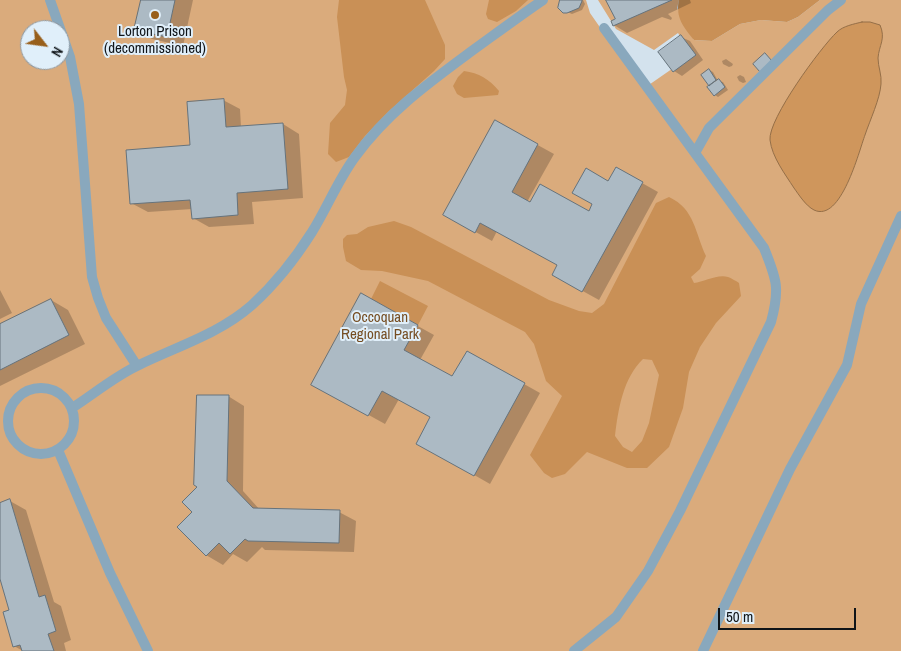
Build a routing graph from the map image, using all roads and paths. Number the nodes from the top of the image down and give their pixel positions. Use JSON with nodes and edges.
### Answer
{"nodes":[{"id":1,"x":50,"y":0,"type":"edge"},
{"id":2,"x":543,"y":0,"type":"edge"},
{"id":3,"x":841,"y":0,"type":"edge"},
{"id":4,"x":604,"y":28,"type":"dead end"},
{"id":5,"x":694,"y":153,"type":"junction"},
{"id":6,"x":901,"y":216,"type":"edge"},
{"id":7,"x":137,"y":366,"type":"junction"},
{"id":8,"x":72,"y":408,"type":"junction"},
{"id":9,"x":11,"y":436,"type":"junction"},
{"id":10,"x":0,"y":440,"type":"edge"},
{"id":11,"x":58,"y":450,"type":"junction"},
{"id":12,"x":148,"y":651,"type":"edge"},
{"id":13,"x":574,"y":651,"type":"edge"},
{"id":14,"x":703,"y":651,"type":"edge"}],
"edges":[{"from":1,"to":7,"type":"lane"},
{"from":2,"to":7,"type":"lane"},
{"from":3,"to":5,"type":"lane"},
{"from":4,"to":5,"type":"lane"},
{"from":5,"to":13,"type":"lane"},
{"from":6,"to":14,"type":"lane"},
{"from":7,"to":8,"type":"lane"},
{"from":8,"to":9,"type":"lane"},
{"from":8,"to":11,"type":"lane"},
{"from":9,"to":10,"type":"lane"},
{"from":9,"to":11,"type":"lane"},
{"from":11,"to":12,"type":"lane"}]}
